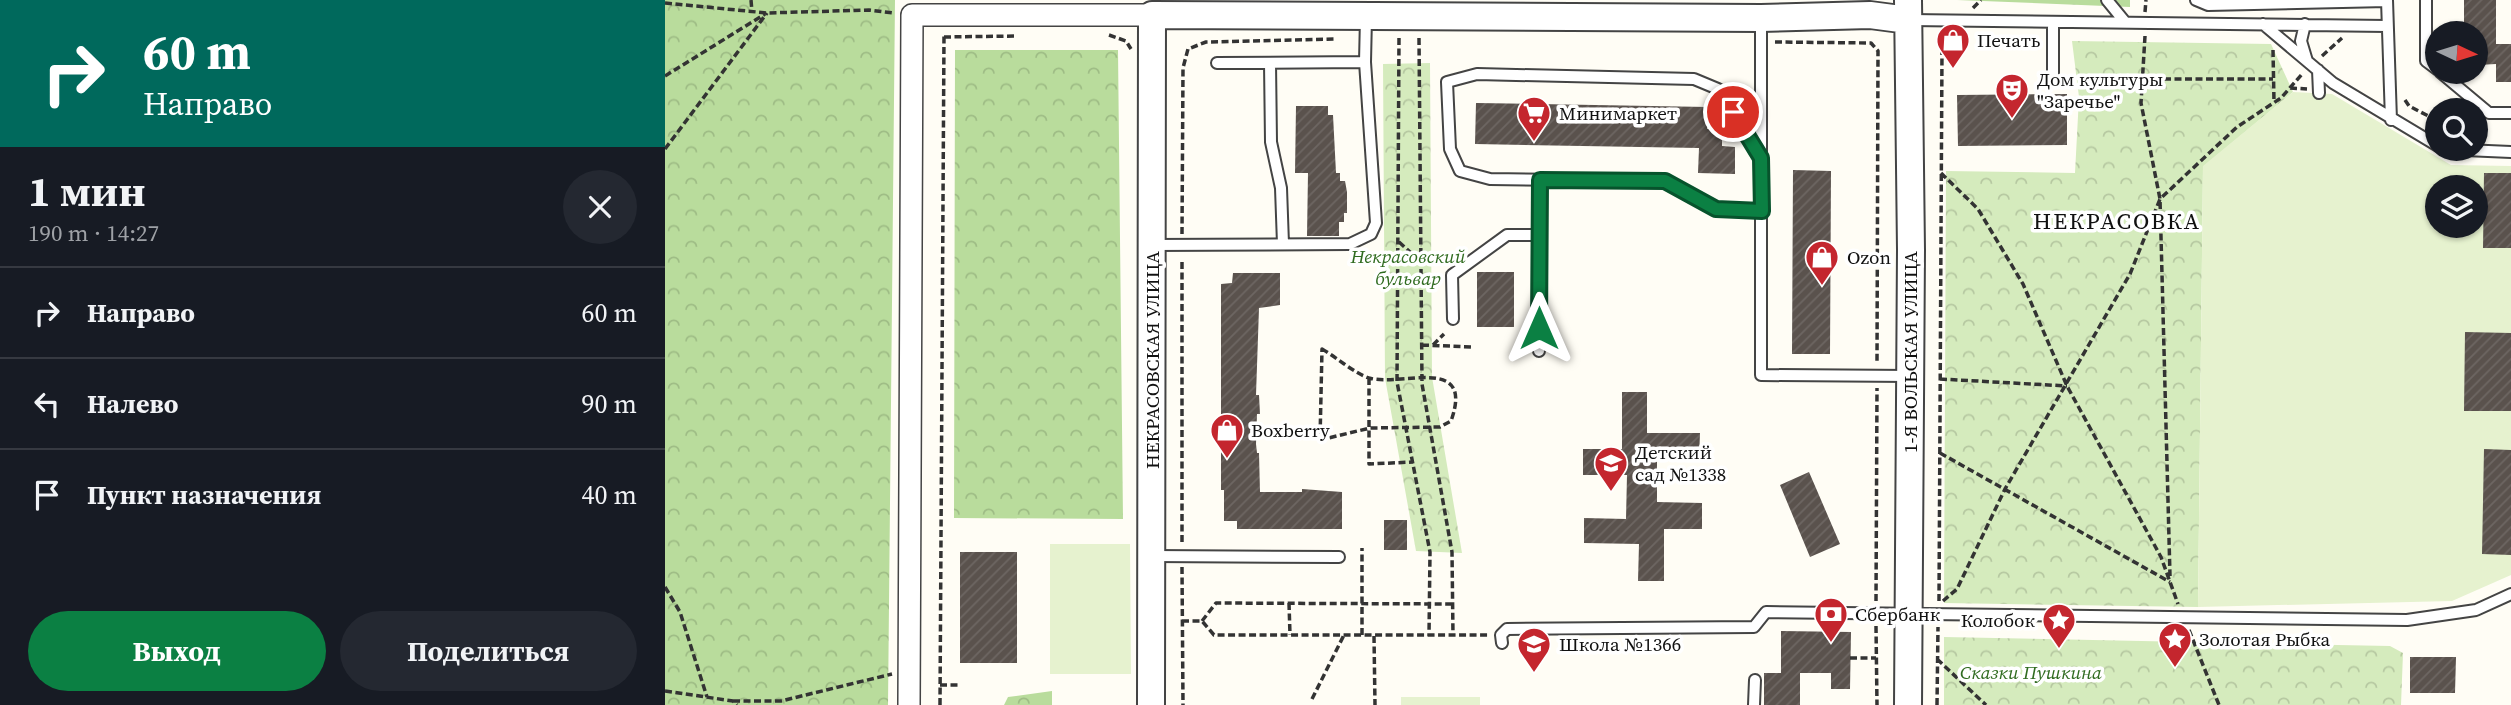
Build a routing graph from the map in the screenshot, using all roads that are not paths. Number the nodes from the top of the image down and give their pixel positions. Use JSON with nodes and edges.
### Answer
{"nodes":[{"id":1,"x":2106,"y":0,"type":"edge"},
{"id":2,"x":2196,"y":0,"type":"edge"},
{"id":3,"x":2387,"y":0,"type":"edge"},
{"id":4,"x":2426,"y":0,"type":"edge"},
{"id":5,"x":1448,"y":8,"type":"edge"},
{"id":6,"x":1908,"y":10,"type":"edge"},
{"id":7,"x":1152,"y":15,"type":"junction"},
{"id":8,"x":2426,"y":21,"type":"edge"},
{"id":9,"x":2053,"y":22,"type":"junction"},
{"id":10,"x":2125,"y":22,"type":"junction"},
{"id":11,"x":2263,"y":24,"type":"junction"},
{"id":12,"x":2305,"y":24,"type":"junction"},
{"id":13,"x":2387,"y":26,"type":"junction"},
{"id":14,"x":1366,"y":28,"type":"junction"},
{"id":15,"x":1762,"y":30,"type":"junction"},
{"id":16,"x":1365,"y":62,"type":"junction"},
{"id":17,"x":1270,"y":63,"type":"junction"},
{"id":18,"x":1217,"y":64,"type":"dead end"},
{"id":19,"x":2312,"y":65,"type":"junction"},
{"id":20,"x":2053,"y":82,"type":"dead end"},
{"id":21,"x":2454,"y":84,"type":"edge"},
{"id":22,"x":2319,"y":93,"type":"dead end"},
{"id":23,"x":2511,"y":113,"type":"edge"},
{"id":24,"x":2391,"y":120,"type":"junction"},
{"id":25,"x":2425,"y":139,"type":"edge"},
{"id":26,"x":2488,"y":151,"type":"edge"},
{"id":27,"x":2511,"y":152,"type":"edge"},
{"id":28,"x":1761,"y":158,"type":"junction"},
{"id":29,"x":1540,"y":180,"type":"junction"},
{"id":30,"x":1762,"y":211,"type":"junction"},
{"id":31,"x":1540,"y":235,"type":"junction"},
{"id":32,"x":1151,"y":244,"type":"junction"},
{"id":33,"x":1283,"y":244,"type":"junction"},
{"id":34,"x":1453,"y":319,"type":"dead end"},
{"id":35,"x":1539,"y":351,"type":"dead end"},
{"id":36,"x":1910,"y":376,"type":"junction"},
{"id":37,"x":1152,"y":555,"type":"junction"},
{"id":38,"x":1339,"y":557,"type":"dead end"},
{"id":39,"x":2511,"y":594,"type":"edge"},
{"id":40,"x":1908,"y":615,"type":"junction"},
{"id":41,"x":1502,"y":639,"type":"road end"},
{"id":42,"x":1755,"y":680,"type":"dead end"},
{"id":43,"x":909,"y":705,"type":"edge"},
{"id":44,"x":1151,"y":705,"type":"edge"},
{"id":45,"x":1754,"y":705,"type":"edge"},
{"id":46,"x":1908,"y":705,"type":"edge"}],
"edges":[{"from":1,"to":10,"type":"lane"},
{"from":2,"to":3,"type":"lane"},
{"from":3,"to":13,"type":"lane"},
{"from":4,"to":8,"type":"lane"},
{"from":5,"to":14,"type":"street"},
{"from":5,"to":15,"type":"street"},
{"from":6,"to":9,"type":"lane"},
{"from":6,"to":15,"type":"street"},
{"from":6,"to":36,"type":"street","name":"1-Я ВОЛЬСКАЯ УЛИЦА"},
{"from":7,"to":14,"type":"street"},
{"from":7,"to":32,"type":"street","name":"НЕКРАСОВСКАЯ УЛИЦА"},
{"from":7,"to":43,"type":"street"},
{"from":9,"to":10,"type":"lane"},
{"from":9,"to":20,"type":"lane"},
{"from":10,"to":11,"type":"lane"},
{"from":11,"to":12,"type":"lane"},
{"from":11,"to":19,"type":"lane"},
{"from":12,"to":13,"type":"lane"},
{"from":12,"to":19,"type":"lane"},
{"from":13,"to":24,"type":"lane"},
{"from":14,"to":16,"type":"lane"},
{"from":15,"to":28,"type":"lane"},
{"from":16,"to":17,"type":"lane"},
{"from":16,"to":33,"type":"lane"},
{"from":17,"to":18,"type":"lane"},
{"from":17,"to":33,"type":"lane"},
{"from":19,"to":22,"type":"lane"},
{"from":19,"to":24,"type":"lane"},
{"from":21,"to":23,"type":"lane"},
{"from":24,"to":25,"type":"lane"},
{"from":26,"to":27,"type":"lane"},
{"from":28,"to":29,"type":"lane"},
{"from":28,"to":30,"type":"lane"},
{"from":29,"to":30,"type":"lane"},
{"from":29,"to":31,"type":"lane"},
{"from":30,"to":36,"type":"lane"},
{"from":31,"to":34,"type":"lane"},
{"from":31,"to":35,"type":"lane"},
{"from":32,"to":33,"type":"lane"},
{"from":32,"to":37,"type":"street","name":"НЕКРАСОВСКАЯ УЛИЦА"},
{"from":36,"to":40,"type":"street","name":"1-Я ВОЛЬСКАЯ УЛИЦА"},
{"from":37,"to":38,"type":"lane"},
{"from":37,"to":44,"type":"street","name":"НЕКРАСОВСКАЯ УЛИЦА"},
{"from":39,"to":40,"type":"lane"},
{"from":40,"to":41,"type":"lane"},
{"from":40,"to":46,"type":"street","name":"1-Я ВОЛЬСКАЯ УЛИЦА"},
{"from":42,"to":45,"type":"lane"}]}
